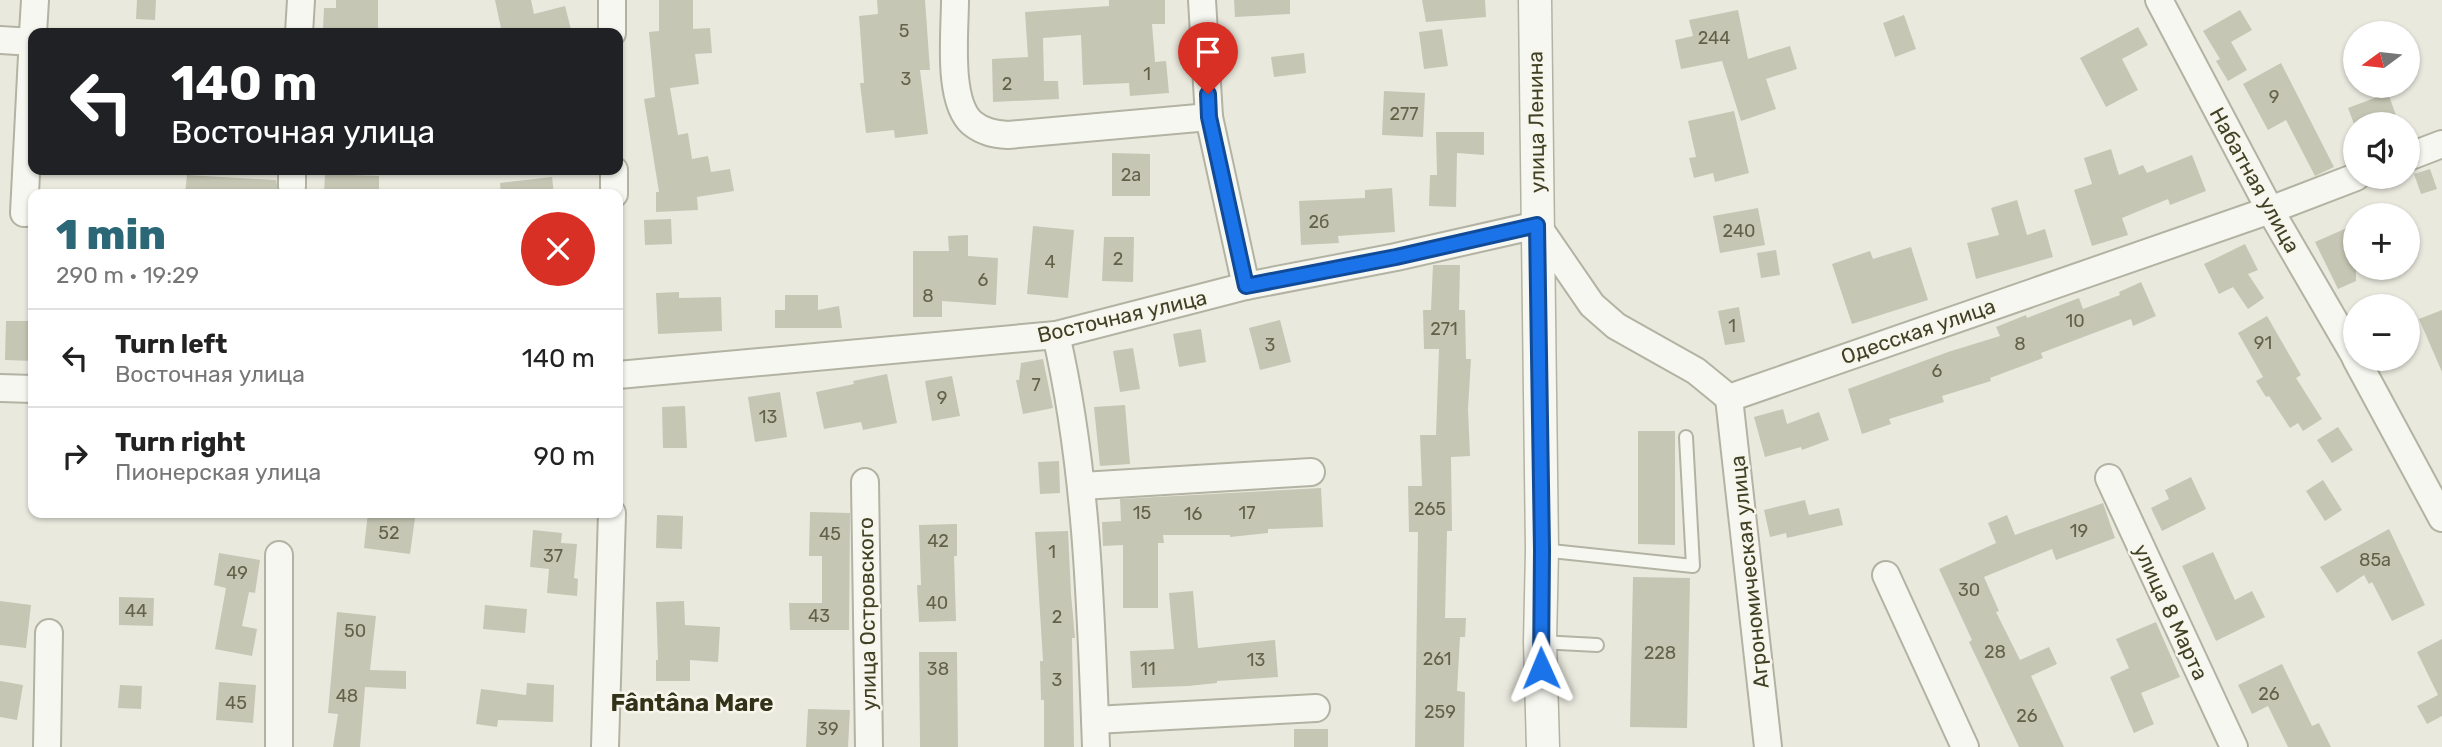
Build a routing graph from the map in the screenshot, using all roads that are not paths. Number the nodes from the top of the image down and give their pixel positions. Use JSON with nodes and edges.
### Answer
{"nodes":[{"id":1,"x":35,"y":0,"type":"edge"},
{"id":2,"x":301,"y":0,"type":"edge"},
{"id":3,"x":612,"y":0,"type":"edge"},
{"id":4,"x":955,"y":0,"type":"edge"},
{"id":5,"x":1202,"y":0,"type":"edge"},
{"id":6,"x":1535,"y":0,"type":"edge"},
{"id":7,"x":2159,"y":0,"type":"edge"},
{"id":8,"x":33,"y":28,"type":"edge"},
{"id":9,"x":299,"y":28,"type":"edge"},
{"id":10,"x":612,"y":28,"type":"edge"},
{"id":11,"x":0,"y":40,"type":"edge"},
{"id":12,"x":28,"y":41,"type":"edge"},
{"id":13,"x":1209,"y":117,"type":"junction"},
{"id":14,"x":28,"y":137,"type":"edge"},
{"id":15,"x":2442,"y":144,"type":"edge"},
{"id":16,"x":2420,"y":152,"type":"edge"},
{"id":17,"x":2343,"y":182,"type":"edge"},
{"id":18,"x":2270,"y":210,"type":"junction"},
{"id":19,"x":24,"y":213,"type":"dead end"},
{"id":20,"x":1537,"y":225,"type":"junction"},
{"id":21,"x":1246,"y":286,"type":"junction"},
{"id":22,"x":1056,"y":335,"type":"junction"},
{"id":23,"x":2343,"y":336,"type":"edge"},
{"id":24,"x":2363,"y":371,"type":"edge"},
{"id":25,"x":623,"y":375,"type":"edge"},
{"id":26,"x":0,"y":388,"type":"edge"},
{"id":27,"x":28,"y":389,"type":"edge"},
{"id":28,"x":1729,"y":398,"type":"junction"},
{"id":29,"x":1686,"y":437,"type":"dead end"},
{"id":30,"x":1311,"y":472,"type":"dead end"},
{"id":31,"x":2109,"y":478,"type":"dead end"},
{"id":32,"x":865,"y":482,"type":"dead end"},
{"id":33,"x":1082,"y":486,"type":"junction"},
{"id":34,"x":612,"y":518,"type":"edge"},
{"id":35,"x":2442,"y":518,"type":"edge"},
{"id":36,"x":1542,"y":550,"type":"junction"},
{"id":37,"x":279,"y":555,"type":"dead end"},
{"id":38,"x":1886,"y":575,"type":"dead end"},
{"id":39,"x":49,"y":634,"type":"dead end"},
{"id":40,"x":1540,"y":642,"type":"junction"},
{"id":41,"x":1597,"y":645,"type":"dead end"},
{"id":42,"x":1316,"y":708,"type":"dead end"},
{"id":43,"x":1095,"y":720,"type":"junction"},
{"id":44,"x":47,"y":747,"type":"edge"},
{"id":45,"x":279,"y":747,"type":"edge"},
{"id":46,"x":606,"y":747,"type":"edge"},
{"id":47,"x":869,"y":747,"type":"edge"},
{"id":48,"x":1096,"y":747,"type":"edge"},
{"id":49,"x":1543,"y":747,"type":"edge"},
{"id":50,"x":1768,"y":747,"type":"edge"},
{"id":51,"x":1965,"y":747,"type":"edge"},
{"id":52,"x":2234,"y":747,"type":"edge"}],
"edges":[{"from":1,"to":8,"type":"street"},
{"from":2,"to":9,"type":"street"},
{"from":3,"to":10,"type":"street"},
{"from":4,"to":13,"type":"street"},
{"from":5,"to":13,"type":"street"},
{"from":6,"to":20,"type":"street","name":"улица Ленина"},
{"from":7,"to":18,"type":"street","name":"Набатная улица"},
{"from":11,"to":12,"type":"street"},
{"from":13,"to":21,"type":"street"},
{"from":14,"to":19,"type":"street"},
{"from":15,"to":16,"type":"street"},
{"from":17,"to":18,"type":"street","name":"Одесская улица"},
{"from":18,"to":23,"type":"street","name":"Набатная улица"},
{"from":18,"to":28,"type":"street","name":"Одесская улица"},
{"from":20,"to":21,"type":"street","name":"Восточная улица"},
{"from":20,"to":28,"type":"street"},
{"from":20,"to":36,"type":"street","name":"улица Ленина"},
{"from":21,"to":22,"type":"street","name":"Восточная улица"},
{"from":22,"to":25,"type":"street","name":"Восточная улица"},
{"from":22,"to":33,"type":"street"},
{"from":24,"to":35,"type":"street","name":"Набатная улица"},
{"from":26,"to":27,"type":"street"},
{"from":28,"to":50,"type":"street","name":"Агрономическая улица"},
{"from":29,"to":36,"type":"lane"},
{"from":30,"to":33,"type":"street"},
{"from":31,"to":52,"type":"street","name":"улица 8 Марта"},
{"from":32,"to":47,"type":"street","name":"улица Островского"},
{"from":33,"to":43,"type":"street"},
{"from":34,"to":46,"type":"street"},
{"from":36,"to":40,"type":"street","name":"улица Ленина"},
{"from":37,"to":45,"type":"street"},
{"from":38,"to":51,"type":"street"},
{"from":39,"to":44,"type":"street"},
{"from":40,"to":41,"type":"lane"},
{"from":40,"to":49,"type":"street","name":"улица Ленина"},
{"from":42,"to":43,"type":"street"},
{"from":43,"to":48,"type":"street"}]}
